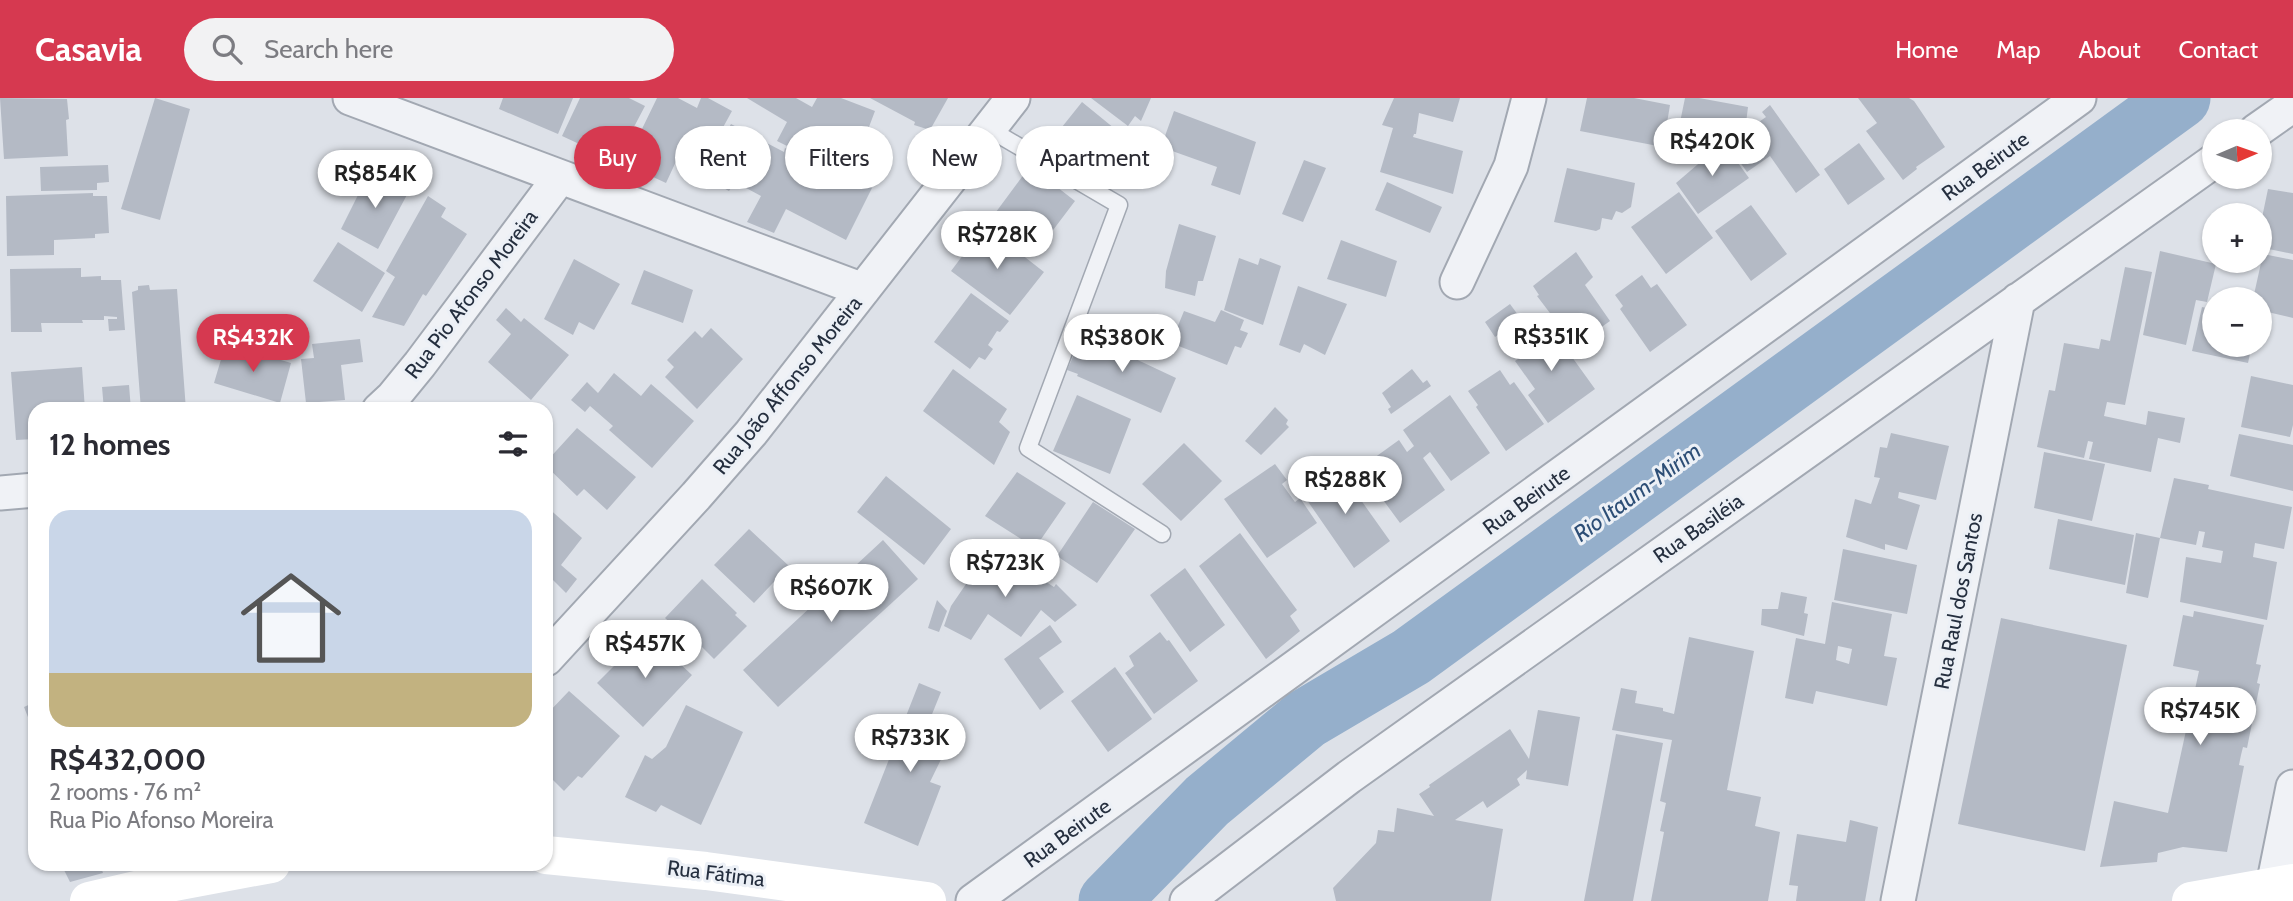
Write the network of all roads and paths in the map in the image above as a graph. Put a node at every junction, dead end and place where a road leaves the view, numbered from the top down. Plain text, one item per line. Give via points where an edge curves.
1 (350, 98) edge
2 (1013, 98) edge
3 (1529, 98) edge
4 (2079, 98) edge
5 (2293, 105) edge
6 (2272, 120) edge
7 (991, 126) edge
8 (1002, 136) edge
9 (2202, 170) edge
10 (560, 177) junction
11 (942, 189) edge
12 (1457, 282) dead end
13 (863, 290) junction
14 (2018, 300) junction
15 (388, 402) edge
16 (28, 491) edge
17 (0, 493) edge
18 (1162, 534) dead end
19 (553, 651) edge
20 (2293, 787) edge
21 (553, 856) edge
22 (233, 871) edge
23 (2279, 889) edge
24 (89, 901) edge
25 (927, 901) edge
26 (973, 901) edge
27 (1187, 901) edge
28 (1898, 901) edge
29 (2191, 901) edge

1 - 10 street
2 - 7 street, Rua João Affonso Moreira
3 - 12 street via 1511,166
4 - 26 street, Rua Beirute
5 - 6 street
8 - 18 lane via 1119,205 1028,448
9 - 14 street, Rua Basiléia
10 - 13 street
10 - 15 street, Rua Pio Afonso Moreira
11 - 13 street, Rua João Affonso Moreira
13 - 19 street, Rua João Affonso Moreira via 751,433
14 - 27 street, Rua Basiléia via 1349,777
14 - 28 street, Rua Raul dos Santos
16 - 17 street
20 - 23 street
21 - 25 main road, Rua Fátima
22 - 24 main road
23 - 29 main road

